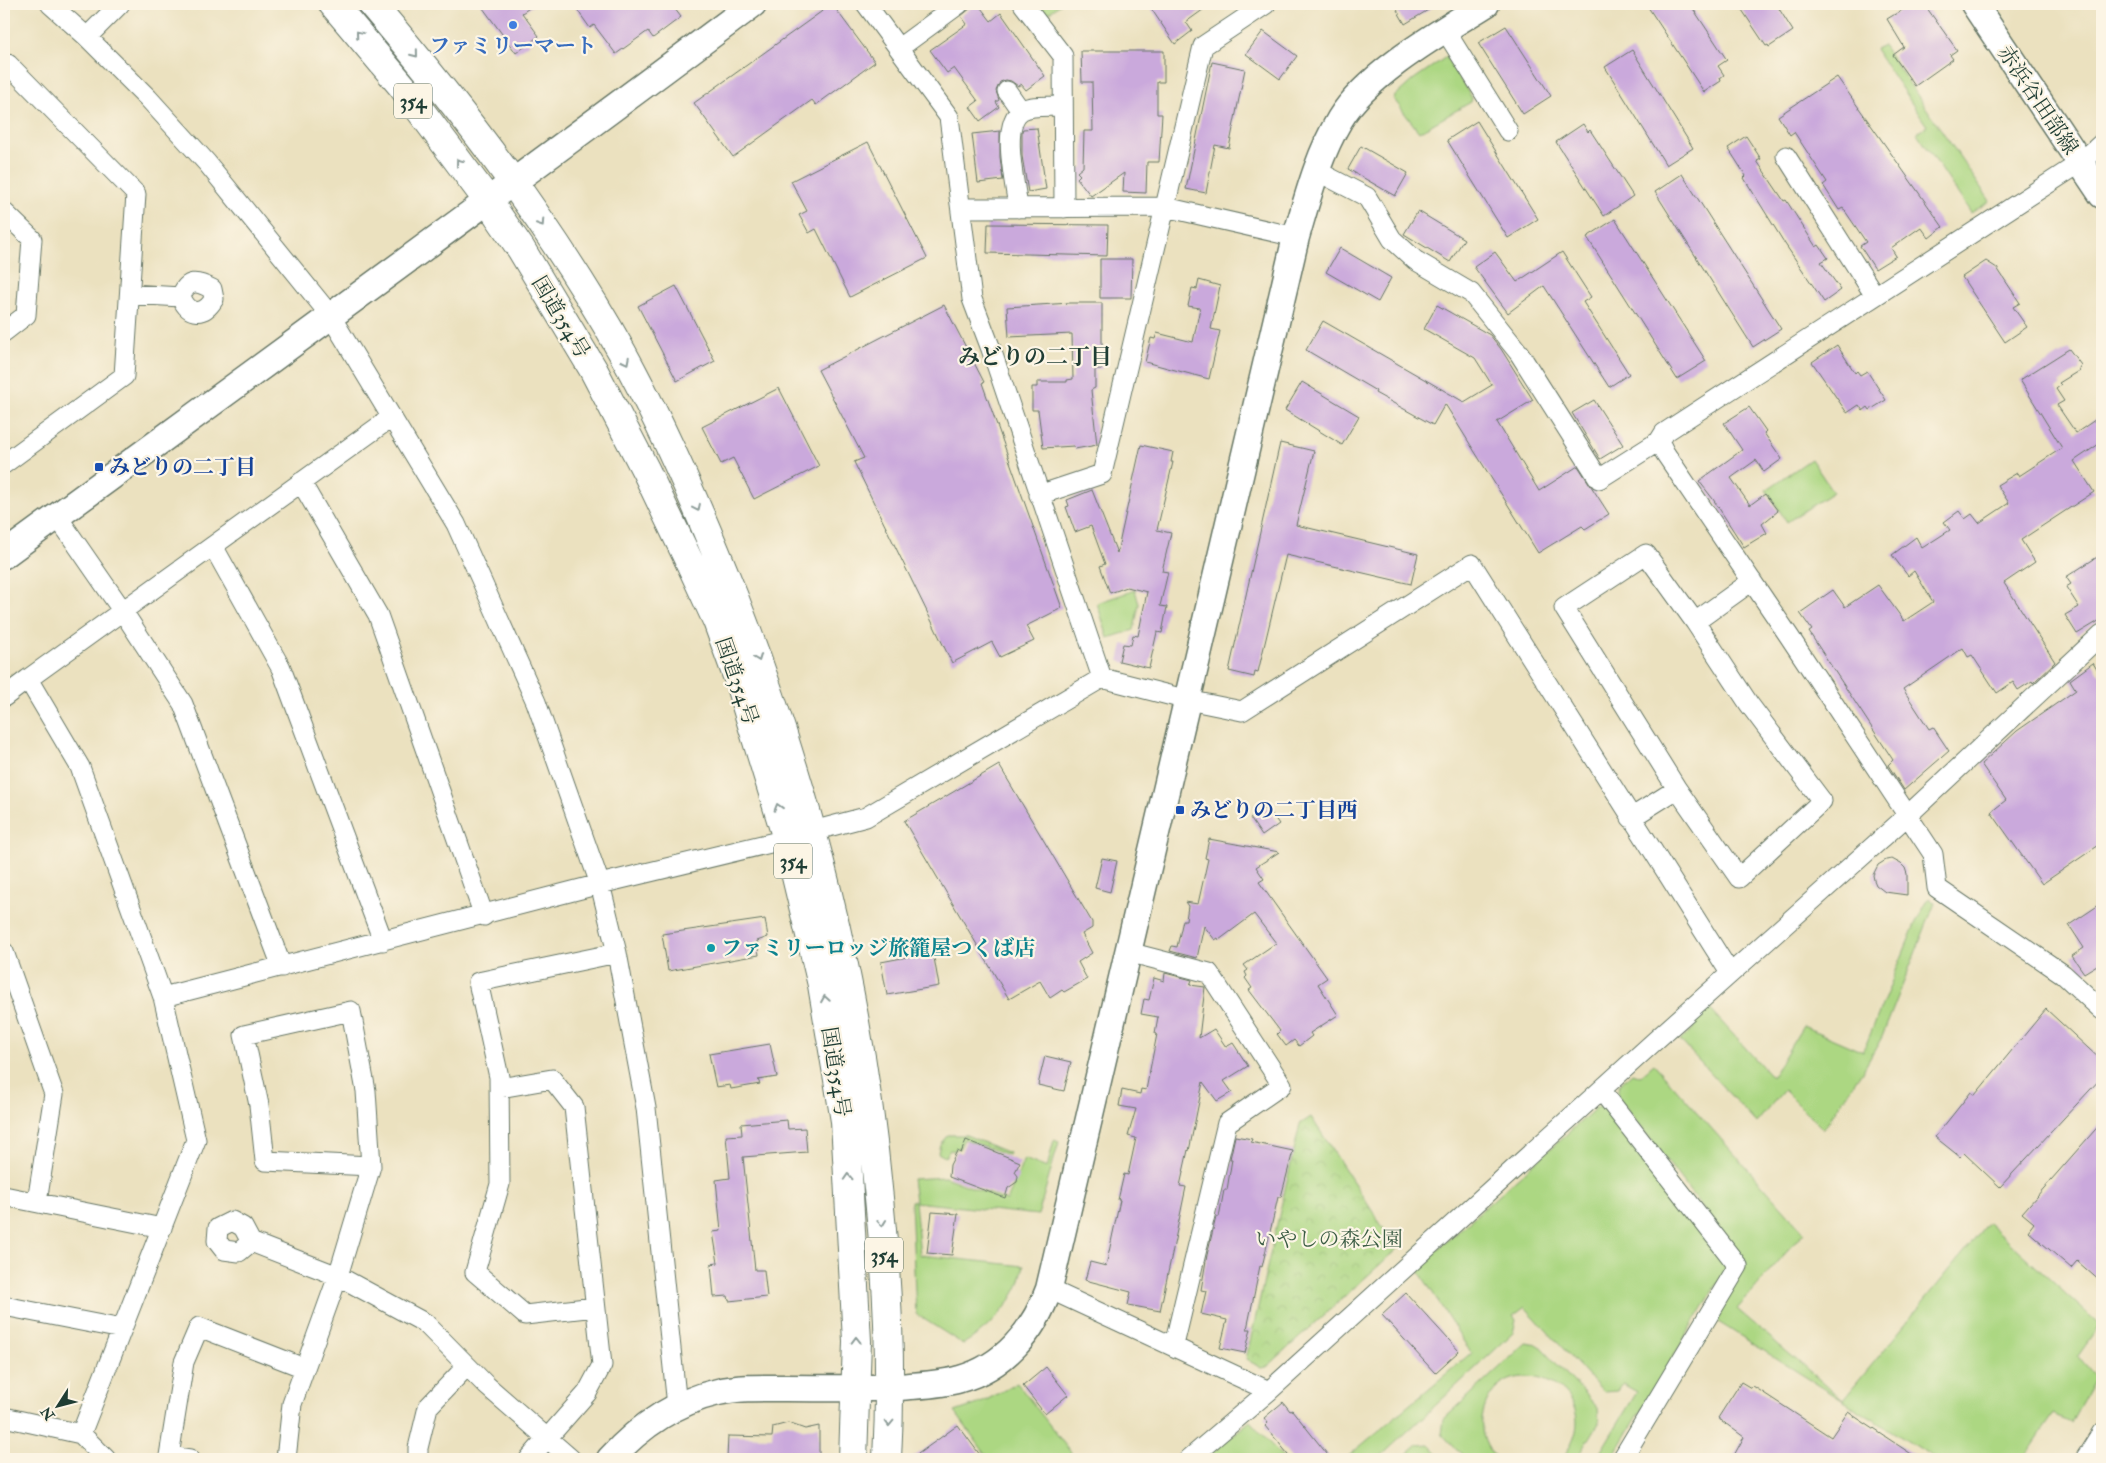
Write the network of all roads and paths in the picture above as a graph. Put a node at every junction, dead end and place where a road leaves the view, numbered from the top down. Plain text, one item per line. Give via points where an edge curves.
1 (50, 4) edge
2 (120, 4) edge
3 (333, 4) edge
4 (372, 4) edge
5 (753, 4) edge
6 (866, 4) edge
7 (959, 4) edge
8 (1024, 4) edge
9 (1974, 4) edge
10 (1482, 5) edge
11 (1254, 7) edge
12 (1444, 30) junction
13 (87, 37) junction
14 (899, 48) junction
15 (4, 68) edge
16 (1006, 91) dead end
17 (1063, 106) junction
18 (1021, 111) junction
19 (1508, 130) dead end
20 (2102, 143) edge
21 (1786, 156) dead end
22 (2080, 163) junction
23 (1315, 170) junction
24 (513, 183) junction
25 (2102, 196) edge
26 (488, 202) junction
27 (1165, 207) junction
28 (961, 208) junction
29 (1018, 208) junction
30 (1064, 208) junction
31 (4, 212) edge
32 (1296, 237) junction
33 (130, 294) junction
34 (1875, 296) junction
35 (181, 297) dead end
36 (330, 315) junction
37 (4, 332) edge
38 (392, 417) junction
39 (1660, 441) junction
40 (4, 464) edge
41 (301, 482) junction
42 (1039, 495) junction
43 (57, 516) junction
44 (212, 546) junction
45 (4, 554) edge
46 (1752, 581) junction
47 (122, 610) junction
48 (1695, 622) junction
49 (2102, 634) edge
50 (1102, 678) junction
51 (28, 679) junction
52 (4, 697) edge
53 (1188, 700) junction
54 (1677, 789) junction
55 (1906, 816) junction
56 (1631, 818) junction
57 (813, 831) junction
58 (787, 839) junction
59 (600, 884) junction
60 (484, 916) junction
61 (383, 941) junction
62 (4, 952) edge
63 (1128, 952) junction
64 (617, 953) junction
65 (282, 967) junction
66 (1730, 973) junction
67 (163, 997) junction
68 (2102, 1010) edge
69 (500, 1088) junction
70 (1601, 1090) junction
71 (372, 1166) junction
72 (4, 1196) edge
73 (37, 1202) junction
74 (162, 1228) junction
75 (251, 1242) dead end
76 (338, 1276) junction
77 (1049, 1289) junction
78 (4, 1306) edge
79 (595, 1307) junction
80 (122, 1329) junction
81 (1174, 1345) junction
82 (467, 1366) junction
83 (304, 1368) junction
84 (889, 1387) junction
85 (856, 1388) junction
86 (1269, 1392) junction
87 (677, 1406) junction
88 (4, 1417) edge
89 (81, 1434) junction
90 (547, 1438) junction
91 (106, 1459) edge
92 (190, 1459) edge
93 (286, 1459) edge
94 (418, 1459) edge
95 (529, 1459) edge
96 (571, 1459) edge
97 (610, 1459) edge
98 (854, 1459) edge
99 (887, 1459) edge
100 (1189, 1459) edge
101 (1622, 1459) edge

1 - 13 street
2 - 13 street
26 -> 3 highway, 国道354号 / 354 via 402,86
4 -> 24 highway, 国道354号 / 354 via 414,53
5 - 24 street
6 - 14 street
7 - 14 street
8 - 17 street via 1063,56
9 - 22 street, 赤浜谷田部線
10 - 12 street
11 - 27 street via 1203,46
12 - 19 street
12 - 23 street via 1402,58 1361,94 1341,117
13 - 36 street via 208,163
14 - 28 street via 949,117
15 - 33 street via 8,64 136,194
16 - 18 street
17 - 18 street
17 - 30 street
18 - 29 street via 1013,124 1010,138
20 - 22 street
21 - 34 street
22 - 25 street, 赤浜谷田部線
22 - 34 street
23 - 32 street
23 - 39 street via 1368,197 1392,239 1415,260 1471,293 1519,352 1599,480
24 - 26 street
24 -> 57 highway, 国道354号 / 354 via 622,352 712,540 763,671
26 - 36 street
58 -> 26 highway, 国道354号 / 354 via 737,676 717,621 687,557 593,369
27 - 30 street
27 - 32 street
27 - 42 street via 1102,474
28 - 29 street
28 - 42 street via 972,299
29 - 30 street
31 - 37 street via 32,239 26,315
32 - 53 street
33 - 35 street
33 - 40 street via 124,376
34 - 39 street via 1664,433
36 - 38 street
36 - 43 street
38 - 41 street
38 - 59 street via 456,524 536,702
39 - 46 street via 1665,454
41 - 44 street
41 - 60 street via 378,615
42 - 50 street
43 - 45 street
43 - 47 street
44 - 47 street
44 - 61 street via 281,668
46 - 48 street
46 - 55 street
47 - 51 street
47 - 65 street via 184,704
48 - 54 street via 1646,554 1564,608
48 - 54 street via 1749,704 1822,801 1739,878
49 - 55 street
50 - 53 street
50 - 57 street via 866,817
51 - 52 street
51 - 67 street via 80,767
53 - 56 street via 1242,711 1472,564
53 - 63 street
54 - 56 street
55 - 66 street
55 - 68 street via 1933,854 1937,888 2063,974
56 - 66 street
57 -> 84 highway, 国道354号 / 354 via 847,974 872,1122 889,1314
58 - 59 street
85 -> 58 highway, 国道354号 / 354 via 845,1121 822,985
59 - 60 street
59 - 64 street
60 - 61 street
61 - 65 street
62 - 73 street via 54,1094
63 - 77 street
63 - 81 street via 1209,973 1282,1085 1227,1123
64 - 69 street via 478,982
64 - 87 street via 646,1108
65 - 67 street
66 - 70 street
67 - 74 street via 196,1140
69 - 79 street via 552,1079 574,1107
69 - 79 street via 500,1184 475,1272 525,1315
70 - 86 street
70 - 101 street via 1738,1266
71 - 71 street via 366,1091 351,1011 244,1035 259,1105 265,1161
71 - 76 street
72 - 73 street
73 - 74 street
74 - 80 street
75 - 76 street
76 - 82 street via 425,1323
76 - 83 street
77 - 81 street
77 - 84 street via 1043,1306 1024,1337 992,1365 958,1380
78 - 80 street
79 - 90 street via 602,1365 587,1393
80 - 89 street
81 - 86 street
82 - 90 street
82 - 94 street via 428,1407
83 - 92 street via 199,1327 184,1362 168,1456
83 - 93 street via 292,1404
84 - 85 street
84 -> 99 highway, 国道354号 / 354
85 - 87 street via 748,1388 719,1392
85 - 98 highway, 国道354号 / 354
86 - 100 street
87 - 97 street via 637,1432
88 - 89 street
89 - 91 street
90 - 95 street
90 - 96 street

